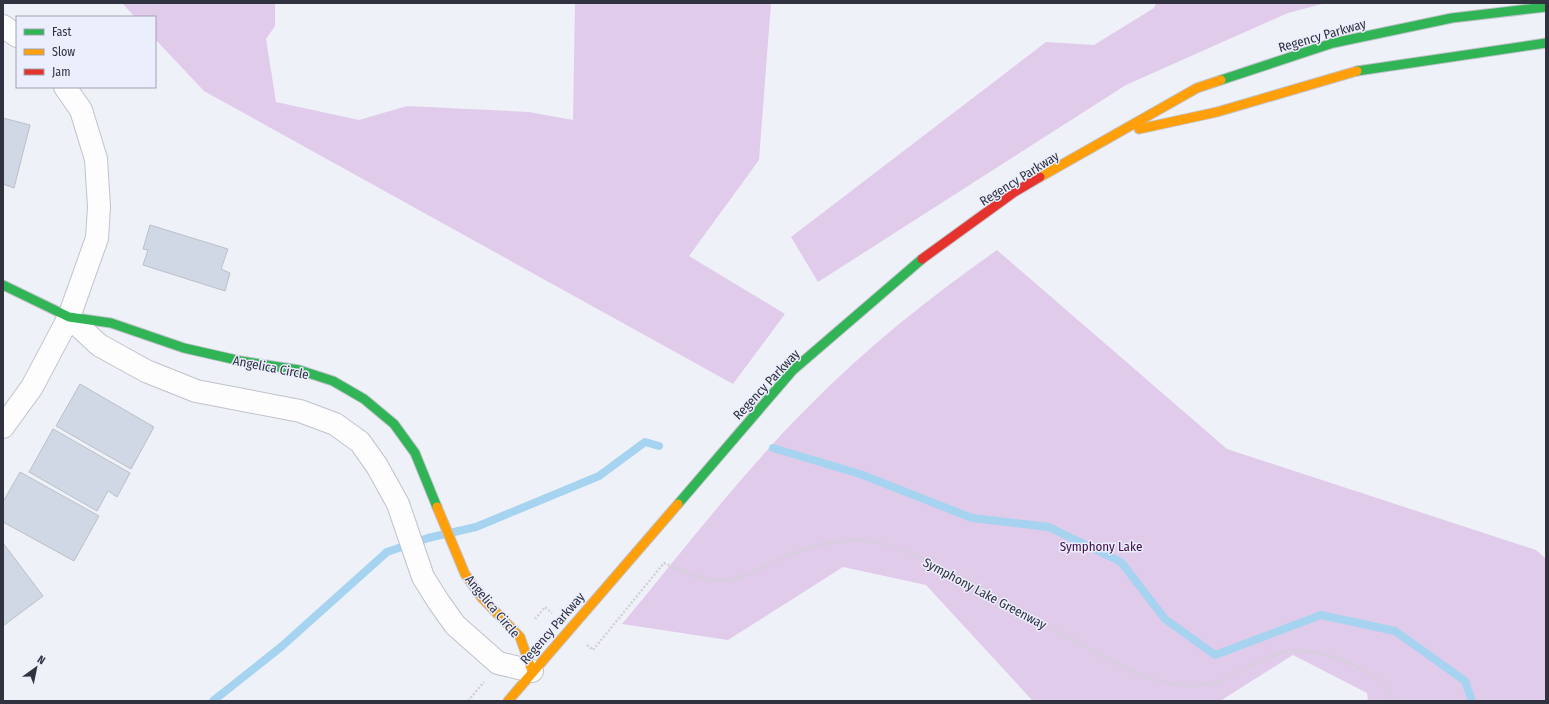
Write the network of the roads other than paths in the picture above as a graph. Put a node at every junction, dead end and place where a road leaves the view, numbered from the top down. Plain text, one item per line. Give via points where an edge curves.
1 (1546, 7) edge
2 (3, 26) edge
3 (16, 35) edge
4 (1546, 42) edge
5 (66, 88) edge
6 (1118, 133) junction
7 (3, 285) edge
8 (69, 317) junction
9 (3, 427) edge
10 (532, 671) junction
11 (508, 701) edge

1 - 6 street, Regency Parkway via 1452,18 1333,43 1197,88
2 - 3 street
4 - 6 street, Regency Parkway via 1352,72 1217,112
5 - 8 street via 81,110 96,159 99,206 97,238
6 - 10 street, Regency Parkway via 1013,193 913,266 793,370
7 - 8 street, Angelica Circle
8 - 9 street via 32,387
8 - 10 street, Angelica Circle via 99,345 146,371 196,391 300,411 335,424 360,442 398,504 423,577 455,625 498,664
8 - 10 street, Angelica Circle via 111,323 184,348 241,361 299,370 349,389 381,411 415,453 465,574 482,598 520,637
10 - 11 street, Regency Parkway

